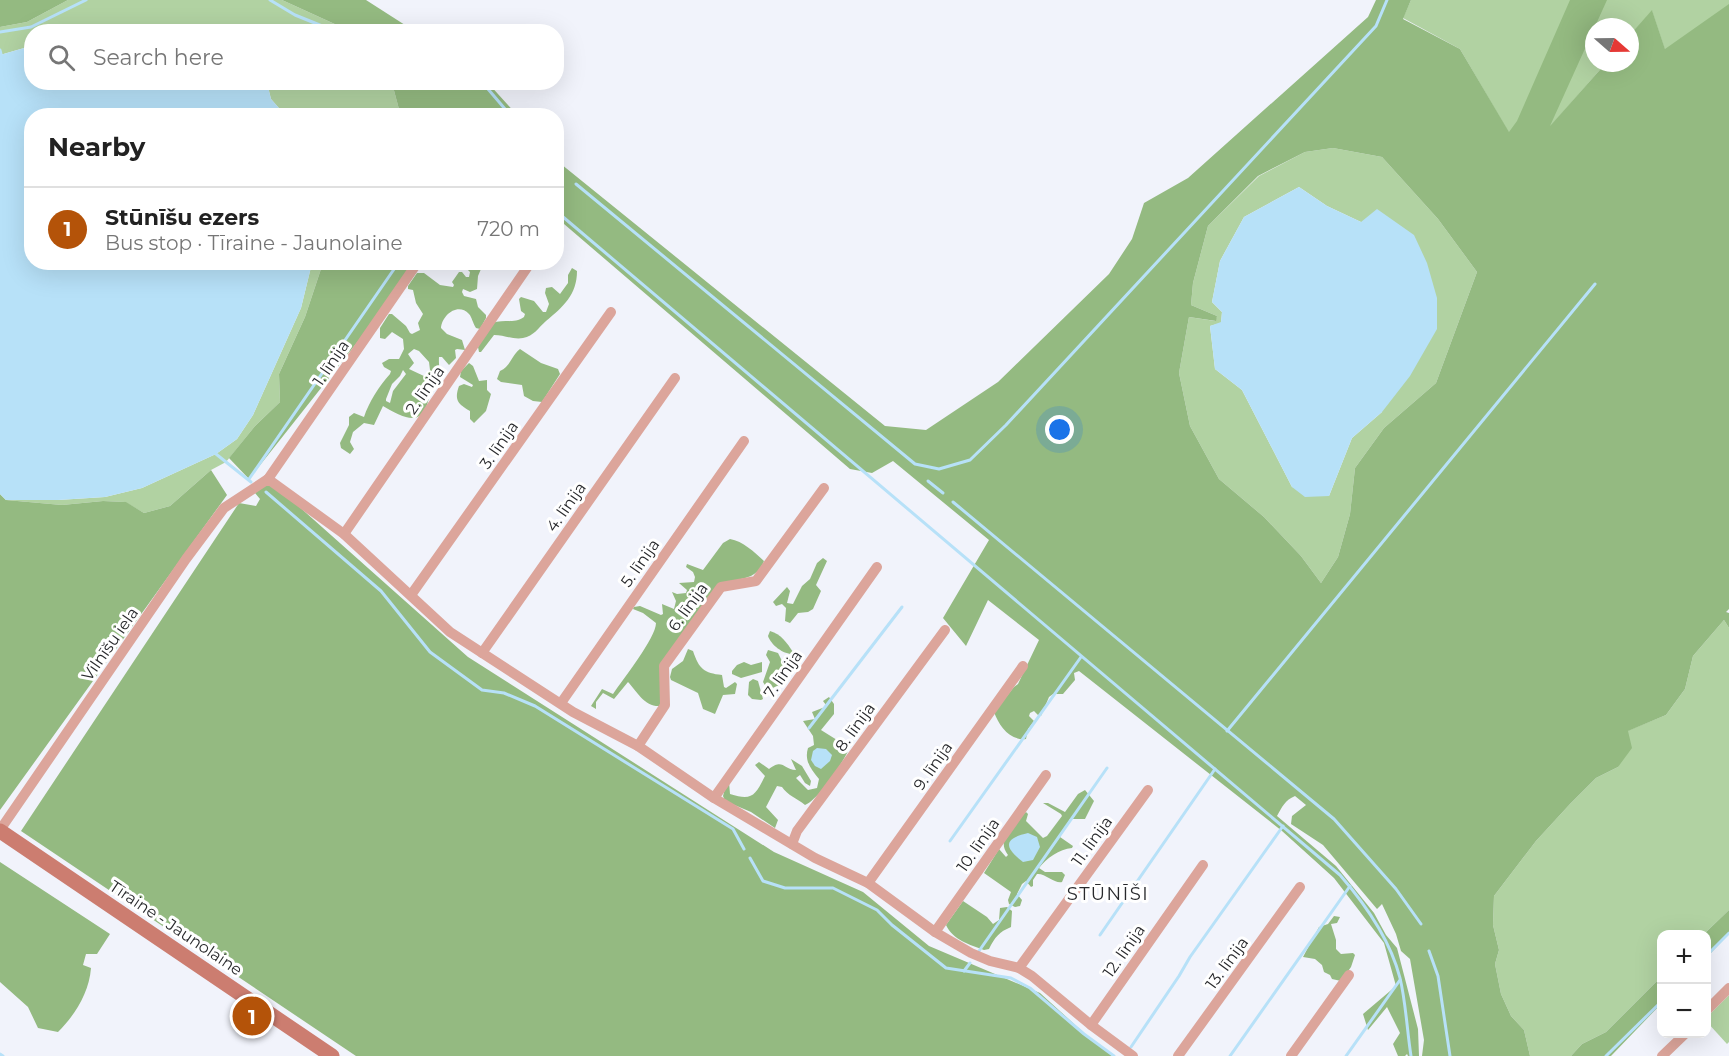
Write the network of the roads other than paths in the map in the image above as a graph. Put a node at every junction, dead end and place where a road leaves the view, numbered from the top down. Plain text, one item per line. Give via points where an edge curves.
1 (412, 270) edge
2 (526, 270) edge
3 (611, 312) dead end
4 (675, 378) dead end
5 (744, 441) dead end
6 (268, 479) junction
7 (824, 488) dead end
8 (344, 534) junction
9 (877, 567) dead end
10 (411, 595) junction
11 (945, 630) dead end
12 (482, 652) junction
13 (1023, 666) dead end
14 (561, 703) junction
15 (638, 746) junction
16 (1046, 775) dead end
17 (1148, 790) dead end
18 (714, 798) junction
19 (0, 830) edge
20 (792, 844) junction
21 (1203, 866) dead end
22 (868, 883) junction
23 (1299, 886) dead end
24 (935, 932) junction
25 (1019, 968) junction
26 (1349, 975) dead end
27 (1729, 988) edge
28 (1711, 1007) edge
29 (1091, 1025) junction
30 (1680, 1038) edge
31 (332, 1056) edge
32 (1134, 1056) edge
33 (1178, 1056) edge
34 (1291, 1056) edge
35 (1662, 1056) edge

1 - 6 street, 1. līnija
2 - 8 street, 2. līnija
3 - 10 street, 3. līnija
4 - 12 street, 4. līnija
5 - 14 street, 5. līnija
6 - 8 street
6 - 19 street, Vilnīšu iela via 224,508
7 - 15 street, 6. līnija via 756,581 720,587 664,666 665,705
8 - 10 street
9 - 18 street, 7. līnija
10 - 12 street via 450,632
11 - 20 street, 8. līnija via 796,831
12 - 14 street
13 - 22 street, 9. līnija
14 - 15 street
15 - 18 street
16 - 24 street, 10. līnija
17 - 25 street, 11. līnija
18 - 20 street
19 - 31 main road, Tīraine - Jaunolaine
20 - 22 street
21 - 29 street, 12. līnija
22 - 24 street
23 - 33 street, 13. līnija
24 - 25 street via 990,961
25 - 29 street
26 - 34 street
27 - 28 street
29 - 32 street
30 - 35 street

